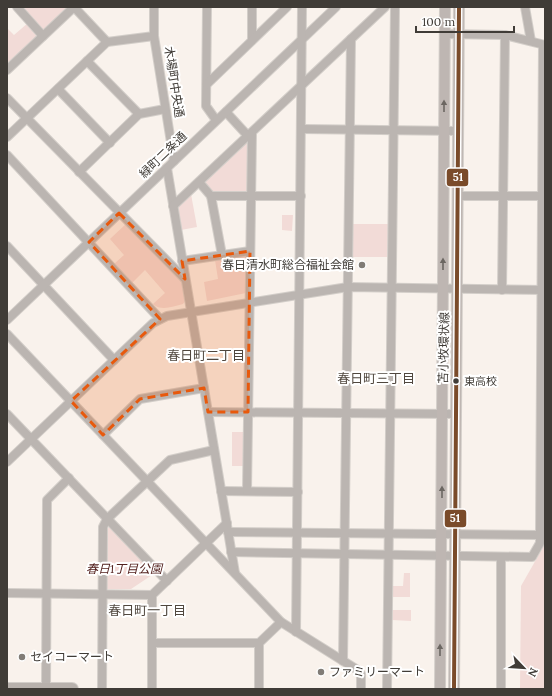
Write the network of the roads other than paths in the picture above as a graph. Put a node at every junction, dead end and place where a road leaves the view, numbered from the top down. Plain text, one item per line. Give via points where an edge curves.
1 (17, 7) edge
2 (154, 7) edge
3 (207, 7) edge
4 (252, 7) edge
5 (287, 7) edge
6 (302, 7) edge
7 (336, 7) edge
8 (385, 7) edge
9 (395, 7) edge
10 (445, 7) edge
11 (459, 7) edge
12 (525, 7) edge
13 (445, 34) junction
14 (459, 34) junction
15 (505, 35) junction
16 (44, 36) junction
17 (154, 36) junction
18 (302, 39) junction
19 (351, 39) junction
20 (252, 40) junction
21 (531, 41) junction
22 (108, 42) junction
23 (544, 45) edge
24 (87, 61) junction
25 (7, 70) edge
26 (207, 84) junction
27 (302, 86) junction
28 (58, 89) junction
29 (7, 98) edge
30 (165, 109) junction
31 (226, 112) junction
32 (139, 114) junction
33 (27, 118) junction
34 (216, 120) junction
35 (302, 129) junction
36 (350, 130) junction
37 (394, 130) junction
38 (444, 131) junction
39 (458, 131) junction
40 (250, 135) junction
41 (7, 137) edge
42 (110, 143) junction
43 (7, 155) edge
44 (174, 161) junction
45 (167, 168) junction
46 (79, 172) junction
47 (199, 182) junction
48 (251, 195) junction
49 (211, 196) junction
50 (301, 196) junction
51 (458, 196) junction
52 (503, 196) junction
53 (542, 196) junction
54 (173, 206) junction
55 (119, 213) junction
56 (89, 242) junction
57 (7, 246) edge
58 (250, 251) junction
59 (222, 255) junction
60 (182, 262) junction
61 (185, 279) junction
62 (44, 285) junction
63 (348, 287) junction
64 (392, 287) junction
65 (443, 287) junction
66 (457, 290) junction
67 (502, 290) junction
68 (543, 290) edge
69 (300, 294) junction
70 (250, 303) junction
71 (191, 312) junction
72 (160, 319) junction
73 (7, 320) edge
74 (7, 334) edge
75 (114, 360) junction
76 (204, 388) junction
77 (71, 401) junction
78 (208, 412) junction
79 (248, 412) junction
80 (299, 413) junction
81 (346, 413) junction
82 (390, 413) junction
83 (7, 414) edge
84 (442, 414) junction
85 (456, 414) junction
86 (103, 435) junction
87 (31, 439) junction
88 (214, 450) junction
89 (7, 462) edge
90 (69, 478) junction
91 (147, 481) junction
92 (221, 491) junction
93 (247, 491) junction
94 (298, 492) junction
95 (107, 519) junction
96 (226, 523) junction
97 (228, 532) junction
98 (297, 533) junction
99 (345, 533) junction
100 (389, 534) junction
101 (441, 534) junction
102 (455, 534) junction
103 (540, 535) junction
104 (206, 543) junction
105 (231, 552) junction
106 (297, 554) junction
107 (345, 555) junction
108 (389, 555) junction
109 (441, 556) junction
110 (455, 557) junction
111 (501, 558) junction
112 (235, 573) junction
113 (167, 581) junction
114 (7, 593) edge
115 (46, 594) junction
116 (102, 594) junction
117 (152, 595) junction
118 (281, 622) junction
119 (296, 632) junction
120 (152, 643) junction
121 (259, 643) junction
122 (343, 661) junction
123 (7, 689) edge
124 (46, 689) edge
125 (72, 689) edge
126 (102, 689) edge
127 (152, 689) edge
128 (259, 689) edge
129 (361, 689) edge
130 (387, 689) edge
131 (440, 689) edge
132 (454, 689) edge
133 (501, 689) edge

1 - 16 street
2 - 17 street, 木場町中央通
3 - 26 street
4 - 20 street
5 - 20 street
6 - 18 street
7 - 18 street, 緑町二条通
8 - 19 street
9 - 37 street
10 - 13 main road, 苫小牧環状線
11 - 14 main road, 苫小牧環状線
12 - 21 street
13 - 14 street
38 -> 13 main road, 苫小牧環状線
14 - 15 street
14 - 39 main road, 苫小牧環状線
15 - 21 street
15 - 52 street
16 - 22 street via 74,7
16 - 25 street
17 - 22 street
17 - 30 street, 木場町中央通
18 - 27 street
18 - 31 street, 緑町二条通
19 - 27 street
19 - 36 street
20 - 26 street
21 - 23 street
22 - 24 street
23 - 53 street
24 - 28 street
24 - 32 street
26 - 34 street via 206,106
27 - 35 street
27 - 40 street
28 - 33 street
28 - 42 street
29 - 33 street
30 - 32 street
30 - 44 street, 木場町中央通
31 - 34 street, 緑町二条通
31 - 40 street
32 - 42 street
33 - 41 street
33 - 46 street
34 - 44 street, 緑町二条通
35 - 36 street
35 - 50 street
36 - 37 street
36 - 63 street
37 - 38 street
37 - 64 street
38 - 39 street
65 -> 38 main road, 苫小牧環状線
39 - 51 main road, 苫小牧環状線
40 - 47 street
40 - 48 street
42 - 46 street
43 - 56 street
44 - 45 street, 緑町二条通
45 - 54 street
45 - 55 street, 緑町二条通
46 - 55 street
47 - 49 street
47 - 54 street
48 - 49 street
48 - 50 street
48 - 58 street
49 - 59 street
50 - 69 street
51 - 52 street
51 - 66 main road, 苫小牧環状線
52 - 53 street
52 - 67 street
53 - 68 street
54 - 60 street
55 - 56 street, 緑町二条通
55 - 61 street
56 - 62 street, 緑町二条通
56 - 72 street
57 - 62 street
58 - 59 street
58 - 70 street
59 - 60 street
60 - 61 street
61 - 71 street
62 - 73 street, 緑町二条通
62 - 75 street
63 - 64 street
63 - 69 street
63 - 81 street
64 - 65 street
64 - 82 street
65 - 66 street
65 - 84 main road, 苫小牧環状線
66 - 67 street
66 - 85 main road, 苫小牧環状線
67 - 68 street
68 - 103 street
69 - 70 street
69 - 80 street
70 - 71 street
70 - 79 street
71 - 72 street
71 - 76 street
72 - 75 street
74 - 77 street
75 - 77 street
76 - 78 street
76 - 86 street via 140,399
77 - 86 street
77 - 87 street
78 - 79 street
78 - 88 street
79 - 80 street
79 - 93 street
80 - 81 street
80 - 94 street
81 - 82 street
81 - 99 street
82 - 84 street
82 - 100 street
83 - 87 street
84 - 85 street
101 -> 84 main road, 苫小牧環状線
85 - 102 main road, 苫小牧環状線
86 - 91 street
87 - 89 street
87 - 90 street
88 - 91 street via 174,458
88 - 92 street
90 - 95 street
90 - 115 street via 46,500
91 - 95 street
91 - 104 street
92 - 93 street
92 - 96 street
93 - 94 street
94 - 98 street
95 - 113 street
95 - 116 street via 103,527
96 - 97 street
96 - 104 street
97 - 98 street
97 - 105 street
98 - 99 street
98 - 106 street
99 - 100 street
99 - 107 street
100 - 101 street
100 - 108 street
101 - 102 street
101 - 109 main road, 苫小牧環状線
102 - 103 street
102 - 110 main road, 苫小牧環状線
103 - 111 street via 540,543 532,557
104 - 112 street
104 - 113 street
105 - 106 street
105 - 112 street
106 - 107 street
106 - 119 street
107 - 108 street
107 - 122 street
108 - 109 street
108 - 130 street
109 - 110 street
131 -> 109 main road, 苫小牧環状線
110 - 111 street
110 - 132 main road, 苫小牧環状線
111 - 133 street
112 - 118 street
113 - 117 street
114 - 115 street
115 - 116 street
115 - 124 street
116 - 117 street
116 - 126 street
117 - 120 street
118 - 119 street
118 - 121 street
119 - 122 street
120 - 121 street
120 - 127 street
121 - 128 street
122 - 129 street via 361,674
123 - 124 highway
124 - 125 highway

